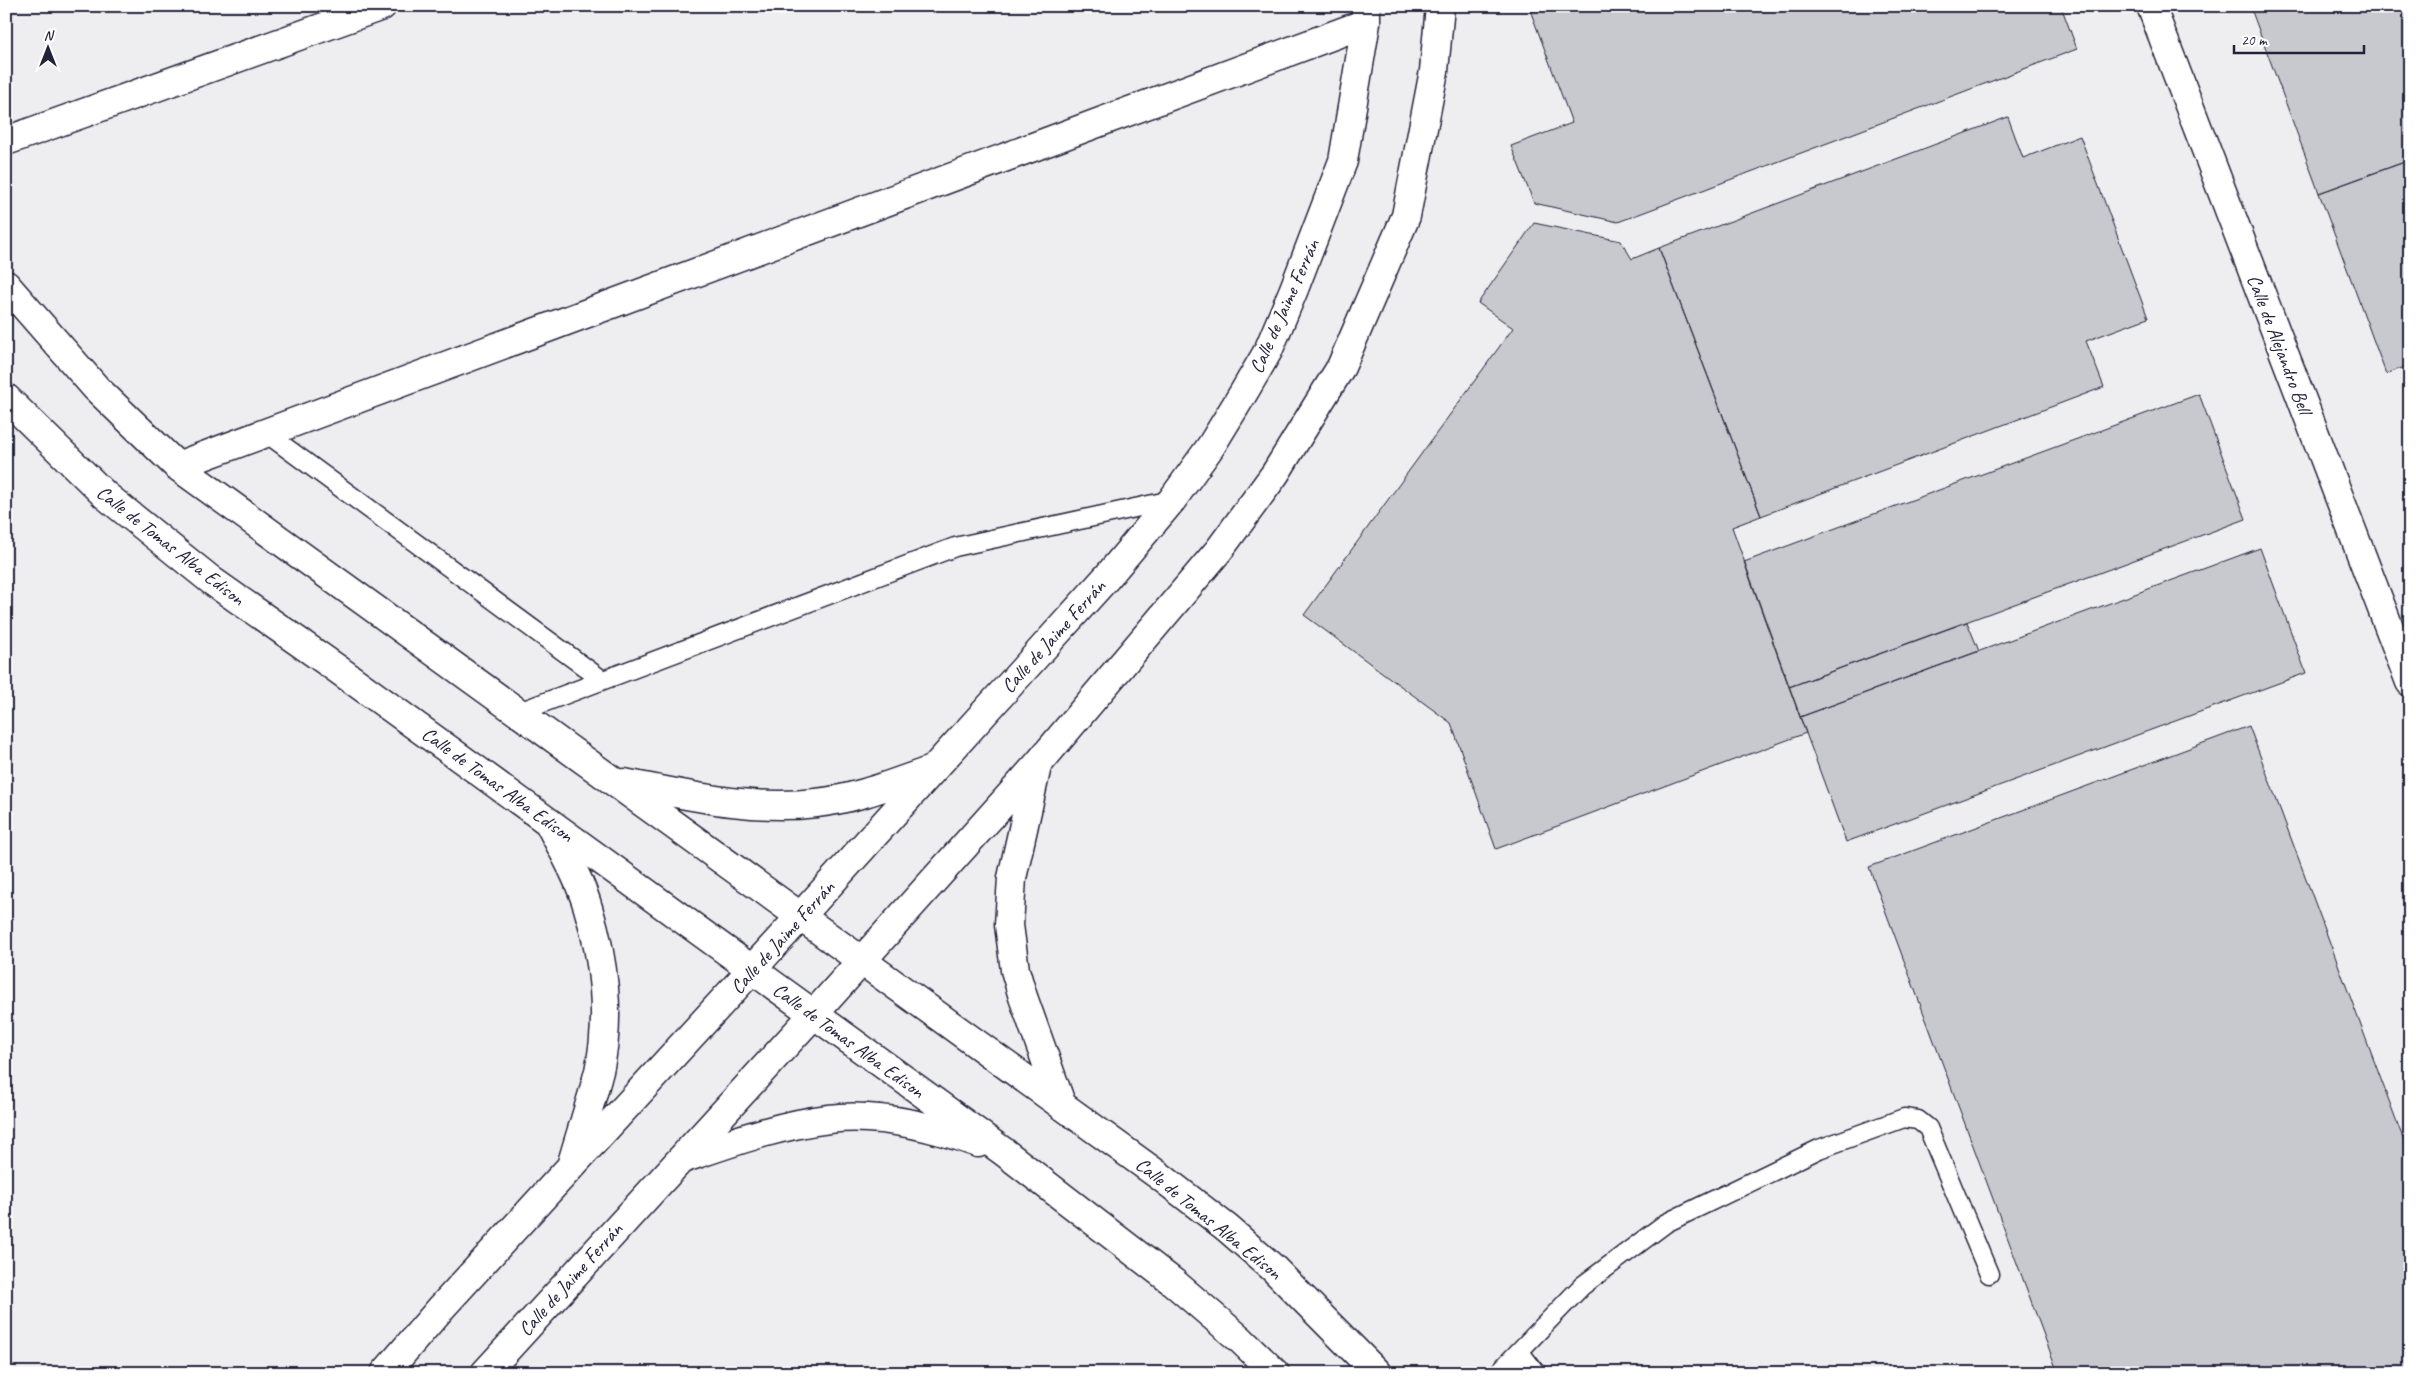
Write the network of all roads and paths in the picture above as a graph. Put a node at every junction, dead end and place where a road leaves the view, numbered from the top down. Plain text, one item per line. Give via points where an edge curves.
1 (382, 6) edge
2 (1440, 6) edge
3 (2151, 6) edge
4 (1366, 15) edge
5 (6, 141) edge
6 (6, 285) edge
7 (6, 398) edge
8 (266, 433) junction
9 (177, 466) junction
10 (1172, 500) junction
11 (601, 680) junction
12 (2410, 682) edge
13 (518, 712) junction
14 (1038, 764) junction
15 (931, 771) junction
16 (614, 781) junction
17 (549, 821) junction
18 (800, 917) junction
19 (862, 961) junction
20 (752, 969) junction
21 (813, 1015) junction
22 (1062, 1106) junction
23 (1004, 1152) junction
24 (678, 1160) junction
25 (570, 1169) junction
26 (1989, 1274) dead end
27 (1519, 1351) junction
28 (385, 1373) edge
29 (485, 1373) edge
30 (1276, 1373) edge
31 (1377, 1373) edge
32 (1498, 1373) edge
33 (1536, 1373) edge

1 - 5 street
2 - 14 street, Calle de Jaime Ferrán via 1434,71 1406,216 1341,367 1275,474 1219,550
3 - 12 street, Calle de Alejandro Bell
4 - 8 street
4 - 10 street, Calle de Jaime Ferrán via 1343,161 1294,289 1268,352
6 - 9 street, Calle de Tomas Alba Edison via 96,388
7 - 17 street, Calle de Tomas Alba Edison via 105,495 212,581
8 - 9 street
8 - 11 lane
9 - 13 street, Calle de Tomas Alba Edison
10 - 11 lane via 955,547
10 - 15 street, Calle de Jaime Ferrán via 1108,576
11 - 13 lane
13 - 16 street, Calle de Tomas Alba Edison
14 - 19 street, Calle de Jaime Ferrán
14 - 22 street, Calle de Jaime Ferrán via 1012,878 1009,925 1015,970
15 - 16 street, Calle de Tomas Alba Edison via 859,795 784,805 746,804
15 - 18 street, Calle de Jaime Ferrán
16 - 18 street, Calle de Tomas Alba Edison
17 - 20 street, Calle de Tomas Alba Edison
17 - 25 street, Calle de Jaime Ferrán via 588,907 598,944 604,990 599,1070
18 - 19 street, Calle de Tomas Alba Edison
18 - 20 street, Calle de Jaime Ferrán
19 - 21 street, Calle de Jaime Ferrán
19 - 22 street, Calle de Tomas Alba Edison
20 - 21 street, Calle de Tomas Alba Edison
20 - 25 street, Calle de Jaime Ferrán
21 - 23 street, Calle de Tomas Alba Edison
21 - 24 street, Calle de Jaime Ferrán
22 - 31 street, Calle de Tomas Alba Edison via 1161,1176 1227,1228 1273,1268
23 - 24 street, Calle de Tomas Alba Edison via 919,1125 870,1118 829,1119 756,1134
23 - 30 street, Calle de Tomas Alba Edison via 1173,1282
24 - 29 street, Calle de Jaime Ferrán
25 - 28 street, Calle de Jaime Ferrán
26 - 27 lane via 1928,1128 1918,1120 1904,1118 1819,1149 1666,1222 1582,1286
27 - 32 lane
27 - 33 lane

